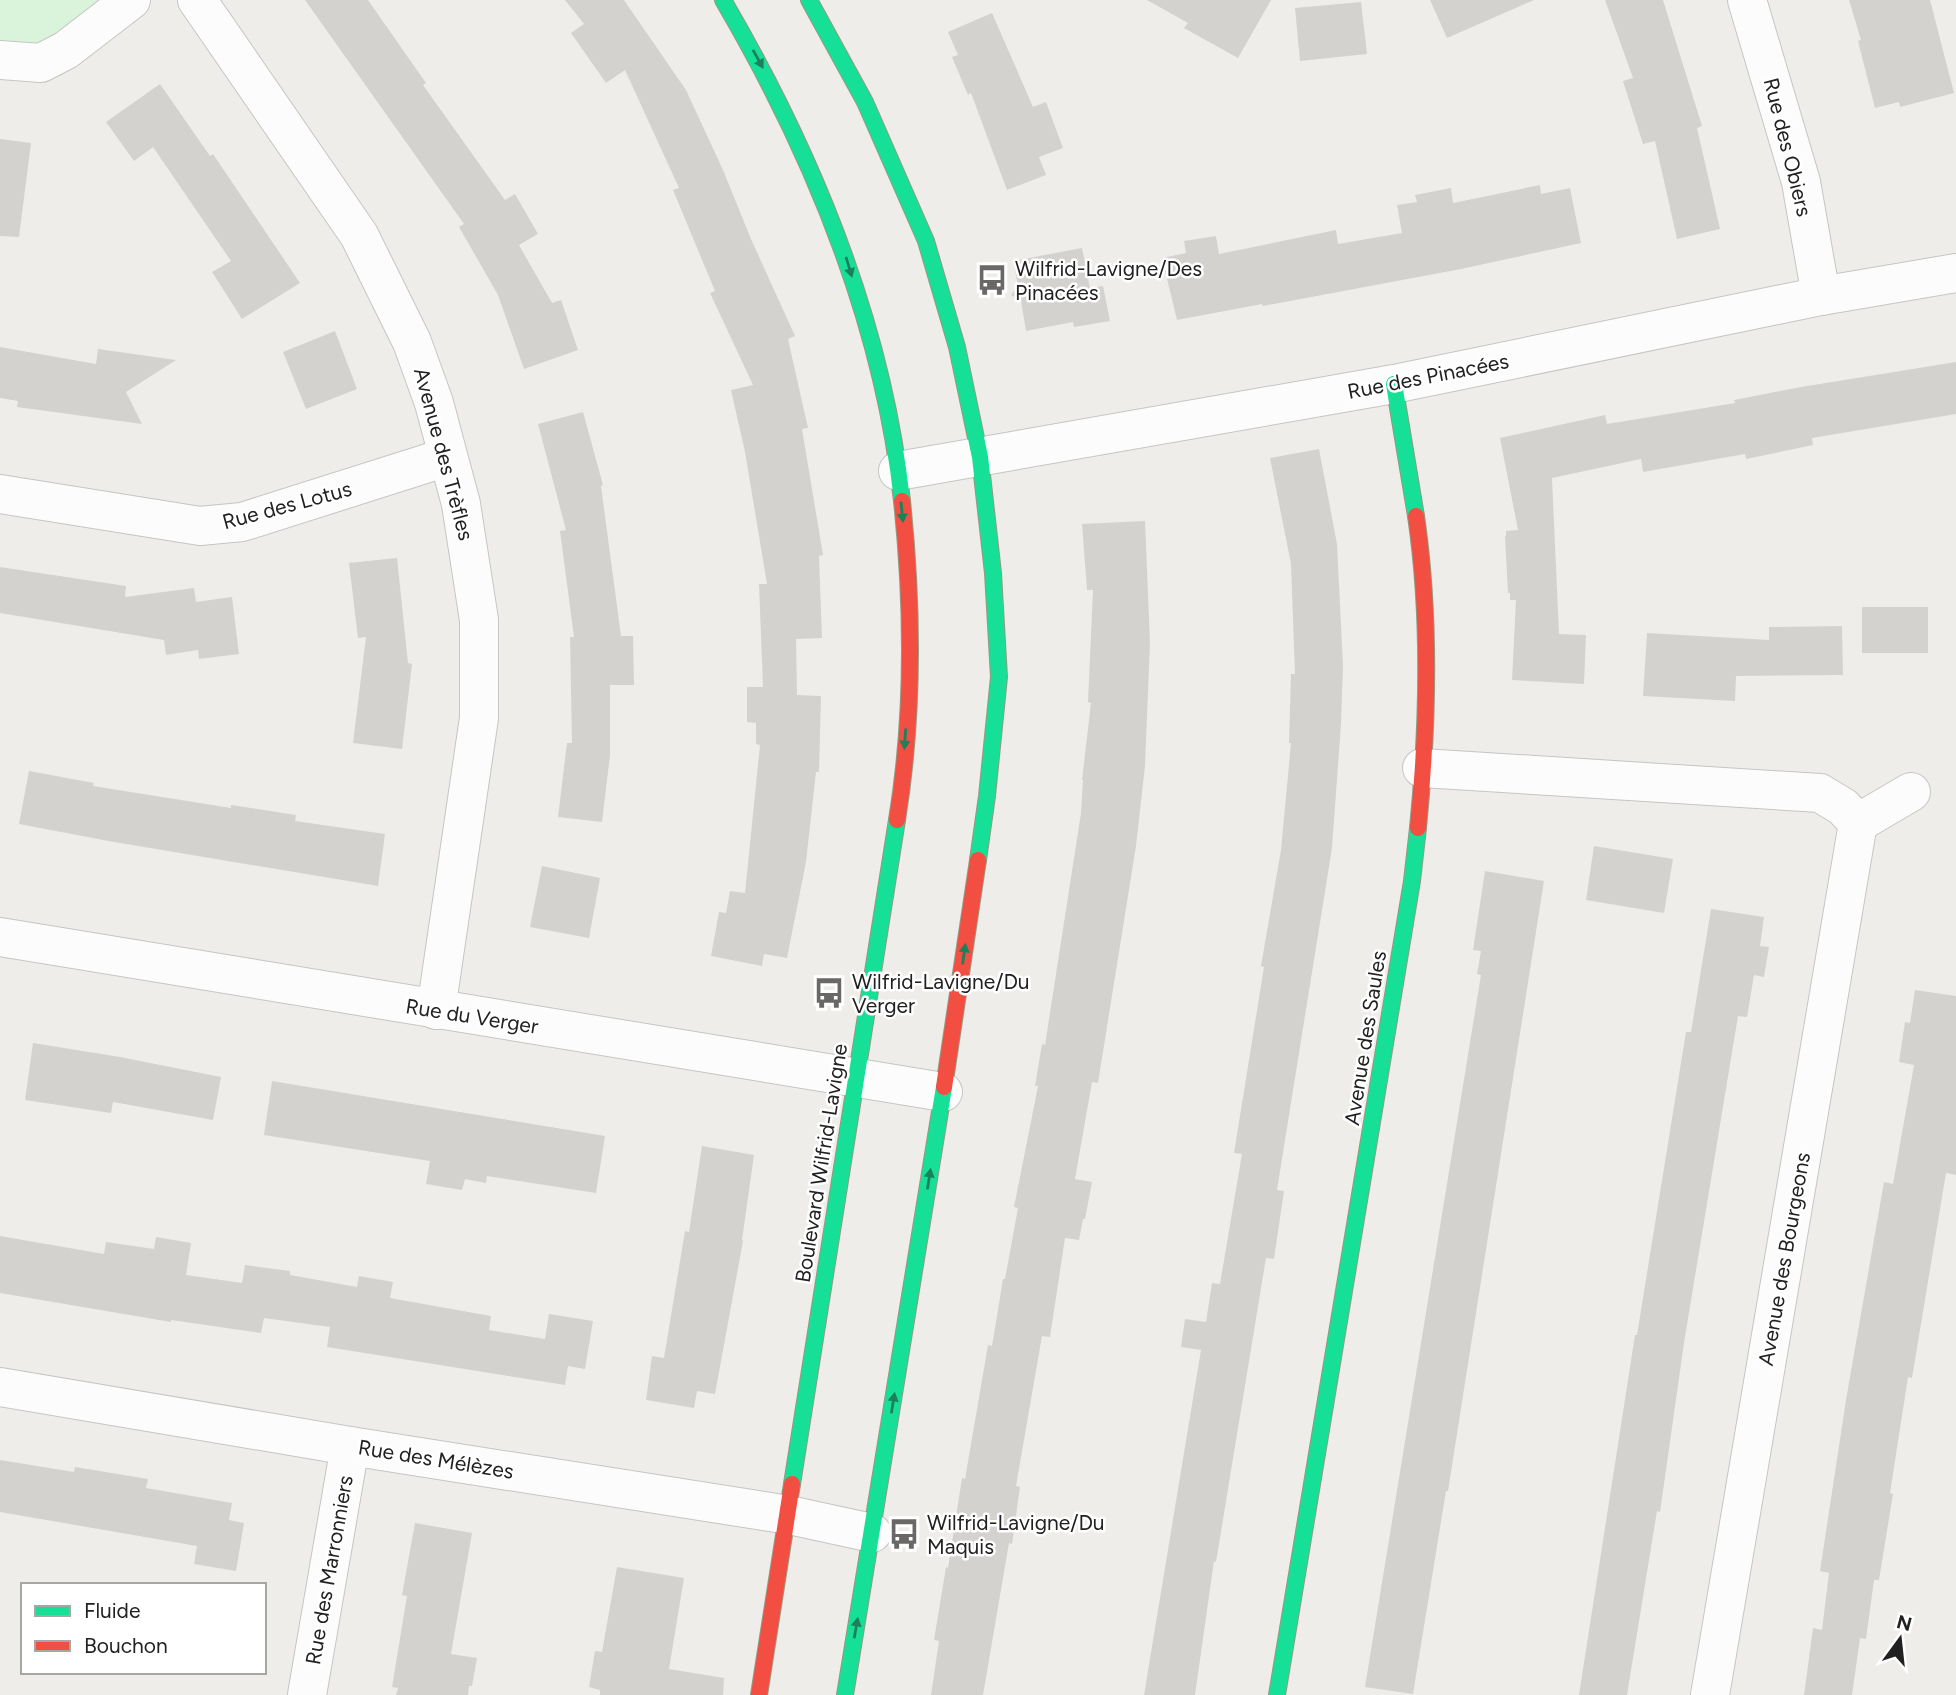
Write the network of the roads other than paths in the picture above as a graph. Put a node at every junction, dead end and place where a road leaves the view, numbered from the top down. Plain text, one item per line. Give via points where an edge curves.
1 (131, 0) edge
2 (197, 0) edge
3 (723, 0) edge
4 (809, 0) edge
5 (1747, 0) edge
6 (0, 60) edge
7 (1956, 273) edge
8 (1821, 296) junction
9 (1394, 384) junction
10 (447, 457) junction
11 (980, 457) junction
12 (898, 471) junction
13 (0, 494) edge
14 (1422, 768) junction
15 (1911, 792) dead end
16 (1857, 823) junction
17 (0, 937) edge
18 (436, 1010) junction
19 (855, 1078) junction
20 (943, 1092) junction
21 (0, 1387) edge
22 (350, 1446) junction
23 (789, 1515) junction
24 (872, 1533) junction
25 (307, 1695) edge
26 (759, 1695) edge
27 (845, 1695) edge
28 (1278, 1695) edge
29 (1710, 1695) edge

1 - 6 street via 41,64
2 - 10 street, Avenue des Trèfles via 359,235 412,342
3 -> 12 street, Boulevard Wilfrid-Lavigne via 800,145 841,243 879,364
4 - 11 street via 865,102 926,241 957,347
5 - 8 street, Rue des Obiers via 1801,182
7 - 8 street, Rue des Pinacées
8 - 9 street, Rue des Pinacées
9 - 11 street, Rue des Pinacées
9 - 14 street, Avenue des Saules via 1414,503 1425,610
10 - 13 street, Rue des Lotus via 242,522 200,526
10 - 18 street, Avenue des Trèfles via 472,563 481,663 479,718
11 - 12 street, Rue des Pinacées
20 -> 11 street via 987,796 999,677
12 -> 19 street, Boulevard Wilfrid-Lavigne via 907,566 910,684 900,803
14 - 16 street via 1820,793 1843,807
14 - 28 street, Avenue des Saules via 1412,881
15 - 16 street
16 - 29 street, Avenue des Bourgeons
17 - 18 street, Rue du Verger
18 - 19 street, Rue du Verger
19 - 20 street, Rue du Verger
19 - 23 street, Boulevard Wilfrid-Lavigne
24 -> 20 street
21 - 22 street, Rue des Mélèzes
22 - 23 street, Rue des Mélèzes
22 - 25 street, Rue des Marronniers
23 - 24 street, Rue des Mélèzes
23 - 26 street, Boulevard Wilfrid-Lavigne
27 -> 24 street

